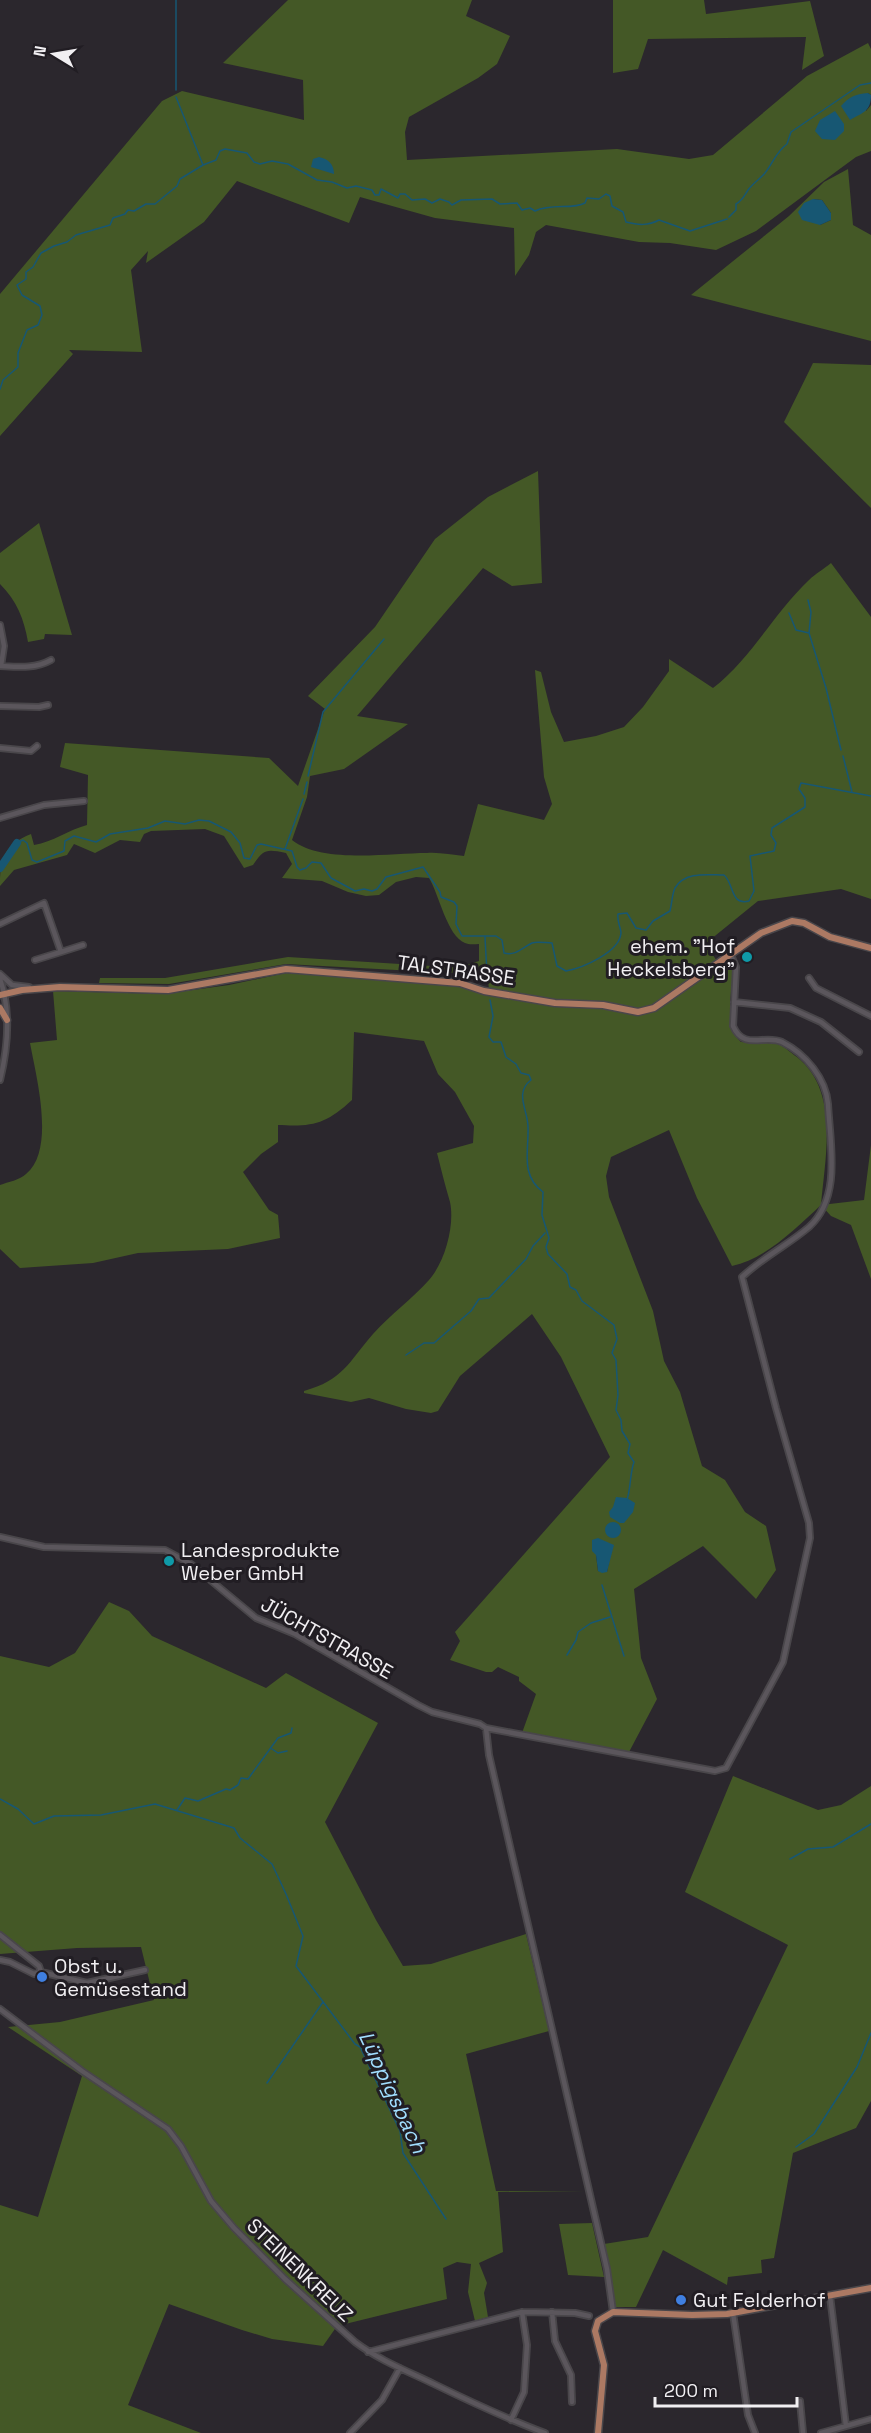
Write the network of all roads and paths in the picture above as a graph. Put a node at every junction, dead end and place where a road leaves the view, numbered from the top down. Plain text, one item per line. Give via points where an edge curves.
1 (0, 625) edge
2 (51, 660) dead end
3 (1, 666) edge
4 (48, 705) dead end
5 (0, 706) edge
6 (37, 746) dead end
7 (0, 748) edge
8 (84, 801) dead end
9 (0, 818) edge
10 (0, 924) edge
11 (83, 945) dead end
12 (871, 948) edge
13 (61, 952) junction
14 (731, 955) junction
15 (35, 960) dead end
16 (0, 974) edge
17 (809, 978) dead end
18 (0, 979) edge
19 (41, 988) junction
20 (2, 994) edge
21 (734, 1002) junction
22 (0, 1008) edge
23 (871, 1016) edge
24 (7, 1020) junction
25 (859, 1052) dead end
26 (3, 1056) edge
27 (0, 1080) edge
28 (0, 1537) edge
29 (486, 1728) junction
30 (0, 1935) edge
31 (0, 1960) edge
32 (144, 1970) dead end
33 (40, 1972) junction
34 (0, 2009) edge
35 (871, 2288) edge
36 (830, 2296) junction
37 (522, 2312) junction
38 (613, 2312) junction
39 (552, 2313) junction
40 (733, 2313) junction
41 (589, 2316) dead end
42 (368, 2352) junction
43 (400, 2368) junction
44 (800, 2401) dead end
45 (572, 2402) dead end
46 (871, 2419) edge
47 (511, 2420) junction
48 (846, 2426) junction
49 (350, 2433) edge
50 (545, 2433) edge
51 (598, 2433) edge
52 (755, 2433) edge
53 (803, 2433) edge
54 (821, 2433) edge

1 - 3 street via 4,646
2 - 3 street via 27,667
4 - 5 street
6 - 7 street via 31,751
8 - 9 street via 44,805
10 - 13 street via 44,903
11 - 13 street
12 - 14 main road, TALSTRASSE via 792,921 761,933
13 - 15 street
14 - 19 main road, TALSTRASSE via 654,1008 638,1012 603,1005 555,1003 460,983 286,969 168,990
14 - 21 street via 736,968
16 - 19 street via 12,985
17 - 23 street via 816,988
18 - 20 street
19 - 20 main road, TALSTRASSE
20 - 24 street
21 - 25 street via 790,1008 820,1022
21 - 29 street, JÜCHTSTRASSE via 733,1026 740,1037 781,1041 801,1055 822,1079 828,1104 831,1183 820,1215 742,1276 809,1523 810,1538 783,1662 730,1764 722,1771
22 - 24 main road
24 - 26 street
26 - 27 street
28 - 29 street, JÜCHTSTRASSE via 44,1547 165,1550 191,1564 256,1618 295,1634 432,1712
29 - 38 street via 540,1984 607,2269
30 - 33 street via 39,1966
31 - 33 street via 34,1974
32 - 33 street via 87,1983
34 - 42 street, STEINENKREUZ via 168,2129 211,2201 234,2228
35 - 36 main road
36 - 40 main road
36 - 48 street
37 - 39 street
37 - 42 street
37 - 47 street via 527,2345 524,2392
38 - 40 main road
38 - 51 main road via 598,2321 595,2331 604,2365
39 - 41 street
39 - 45 street via 555,2342 571,2375
40 - 52 street via 748,2415
42 - 43 street, STEINENKREUZ
43 - 47 street, STEINENKREUZ
43 - 49 street via 382,2400
44 - 53 street
46 - 48 street
47 - 50 street, STEINENKREUZ
48 - 54 street

